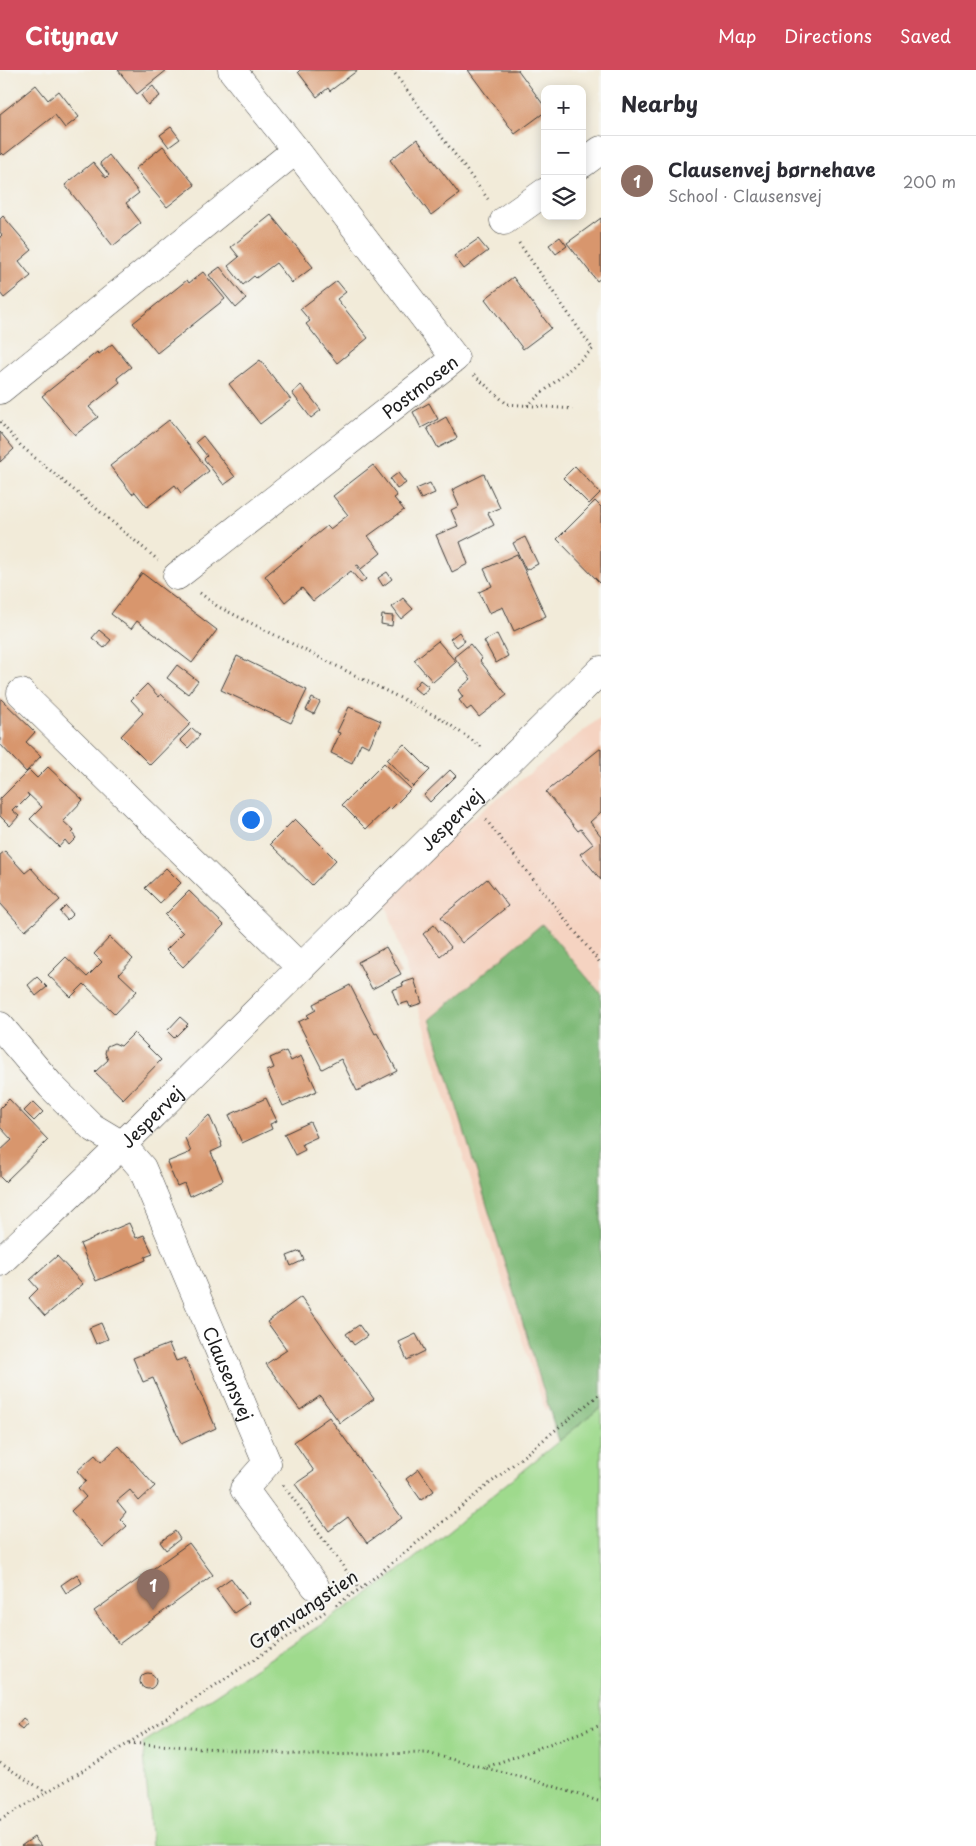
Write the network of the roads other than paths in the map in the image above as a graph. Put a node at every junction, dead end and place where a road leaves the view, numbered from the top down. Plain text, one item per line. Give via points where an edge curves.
1 (232, 70) edge
2 (296, 150) junction
3 (601, 150) edge
4 (586, 161) edge
5 (541, 195) edge
6 (504, 222) dead end
7 (0, 390) edge
8 (177, 576) road end
9 (601, 670) edge
10 (20, 694) dead end
11 (300, 967) junction
12 (0, 1026) edge
13 (122, 1145) junction
14 (0, 1262) edge
15 (315, 1586) dead end

1 - 2 street, Postmosen
2 - 7 street
2 - 8 street, Postmosen via 455,358
3 - 4 street
5 - 6 street
9 - 11 street, Jespervej
10 - 11 street
11 - 13 street, Jespervej
12 - 13 street, Clausensvej via 92,1128
13 - 14 street, Jespervej
13 - 15 street, Clausensvej via 142,1168 267,1463 244,1489

